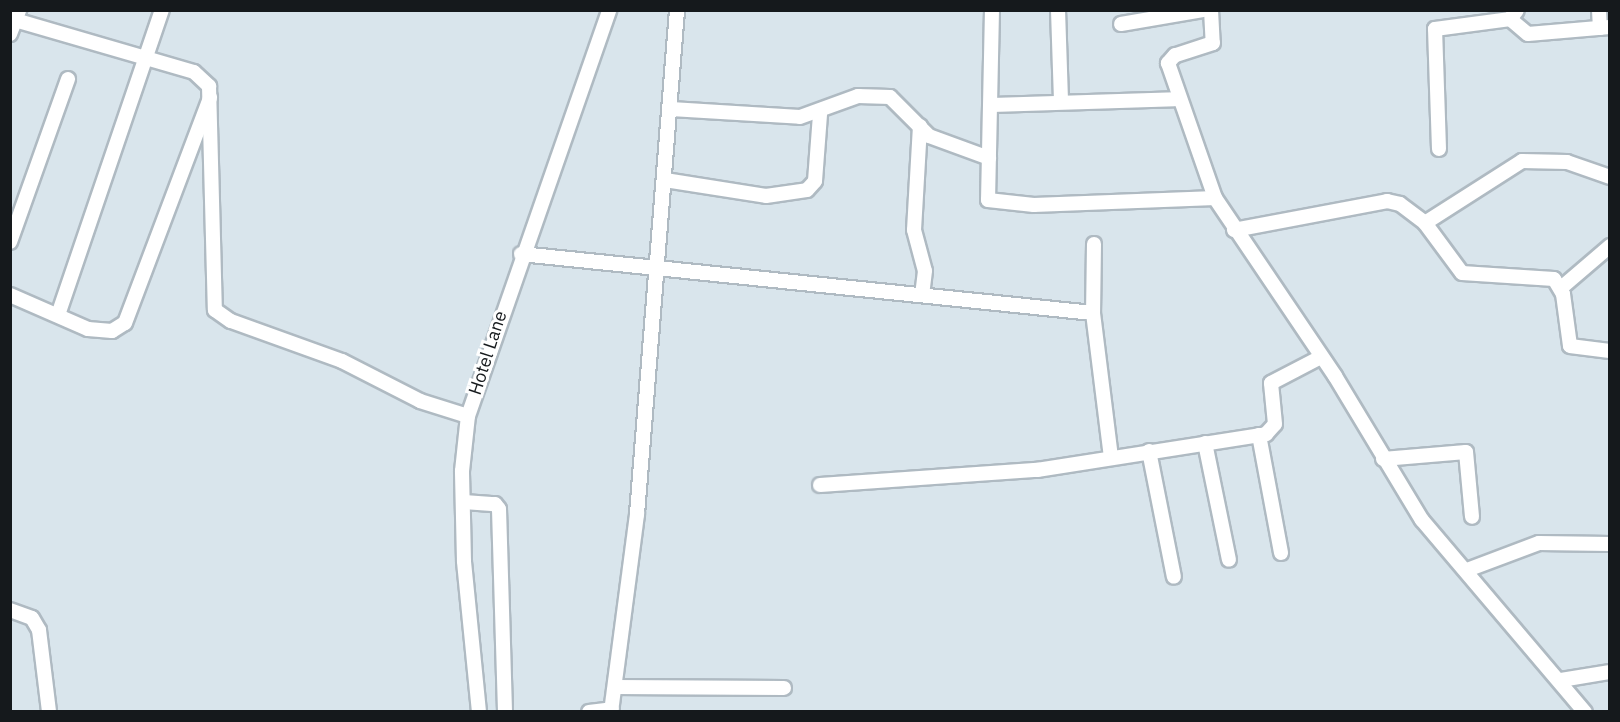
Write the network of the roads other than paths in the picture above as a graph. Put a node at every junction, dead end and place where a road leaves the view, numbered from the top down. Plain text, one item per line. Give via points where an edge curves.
1 (162, 10) edge
2 (609, 10) edge
3 (677, 10) edge
4 (992, 10) edge
5 (1058, 10) edge
6 (1203, 10) edge
7 (1211, 10) edge
8 (1599, 10) edge
9 (1513, 15) edge
10 (1121, 24) dead end
11 (13, 25) edge
12 (1605, 27) edge
13 (146, 57) junction
14 (69, 79) dead end
15 (211, 96) junction
16 (1179, 99) junction
17 (1061, 101) junction
18 (992, 105) junction
19 (670, 109) junction
20 (820, 114) junction
21 (920, 126) junction
22 (1439, 149) dead end
23 (989, 158) junction
24 (1610, 177) edge
25 (665, 180) junction
26 (1215, 198) junction
27 (1425, 223) junction
28 (1234, 230) junction
29 (10, 242) edge
30 (1094, 244) dead end
31 (1610, 246) edge
32 (530, 256) junction
33 (658, 270) junction
34 (1561, 288) junction
35 (922, 294) junction
36 (10, 295) edge
37 (1093, 313) junction
38 (58, 315) junction
39 (1610, 351) edge
40 (1321, 357) junction
41 (468, 416) junction
42 (1259, 435) junction
43 (1205, 443) junction
44 (1149, 451) junction
45 (1111, 457) junction
46 (1383, 459) junction
47 (820, 485) dead end
48 (475, 502) junction
49 (1472, 517) dead end
50 (1610, 544) edge
51 (1281, 553) dead end
52 (1230, 560) dead end
53 (1467, 570) junction
54 (1174, 577) dead end
55 (10, 610) edge
56 (1610, 672) edge
57 (1561, 680) junction
58 (615, 687) junction
59 (784, 688) dead end
60 (611, 710) edge
61 (49, 711) edge
62 (479, 711) edge
63 (505, 711) edge
64 (589, 711) edge
65 (1585, 711) edge

1 - 13 street
2 - 32 street, Hotel Lane
3 - 19 street
4 - 18 street
5 - 17 street
6 - 10 street
7 - 16 street via 1213,43 1170,58
8 - 12 street
9 - 12 street via 1528,34
9 - 22 street via 1435,29
11 - 13 street
13 - 15 street via 194,72 210,86
13 - 38 street
14 - 29 street
15 - 38 street via 125,323 103,332
15 - 41 street via 215,310 342,361 420,401
16 - 17 street
16 - 26 street
17 - 18 street
18 - 23 street
19 - 20 street via 767,118
19 - 25 street
20 - 21 street via 858,96 890,97
20 - 25 street via 815,181 807,190 766,196
21 - 23 street via 944,145
21 - 35 street via 914,230 925,271
23 - 26 street via 986,196 995,204
24 - 27 street via 1567,162 1521,161
25 - 33 street
26 - 28 street
27 - 28 street via 1387,201
27 - 34 street via 1462,273 1554,279
28 - 40 street
30 - 37 street
31 - 34 street
32 - 33 street
32 - 41 street, Hotel Lane
33 - 35 street
33 - 58 street
34 - 39 street via 1570,346
35 - 37 street
36 - 38 street
37 - 45 street
40 - 42 street via 1270,383 1275,424
40 - 46 street
41 - 48 street, Hotel Lane
42 - 43 street
42 - 51 street
43 - 44 street
43 - 52 street
44 - 45 street
44 - 54 street
45 - 47 street via 980,476
46 - 49 street via 1466,452
46 - 53 street via 1422,520
48 - 62 street, Hotel Lane
48 - 63 street via 498,509
50 - 53 street via 1539,543
53 - 57 street
55 - 61 street via 32,618 39,630
56 - 57 street
57 - 65 street
58 - 59 street
58 - 60 street
60 - 64 street

